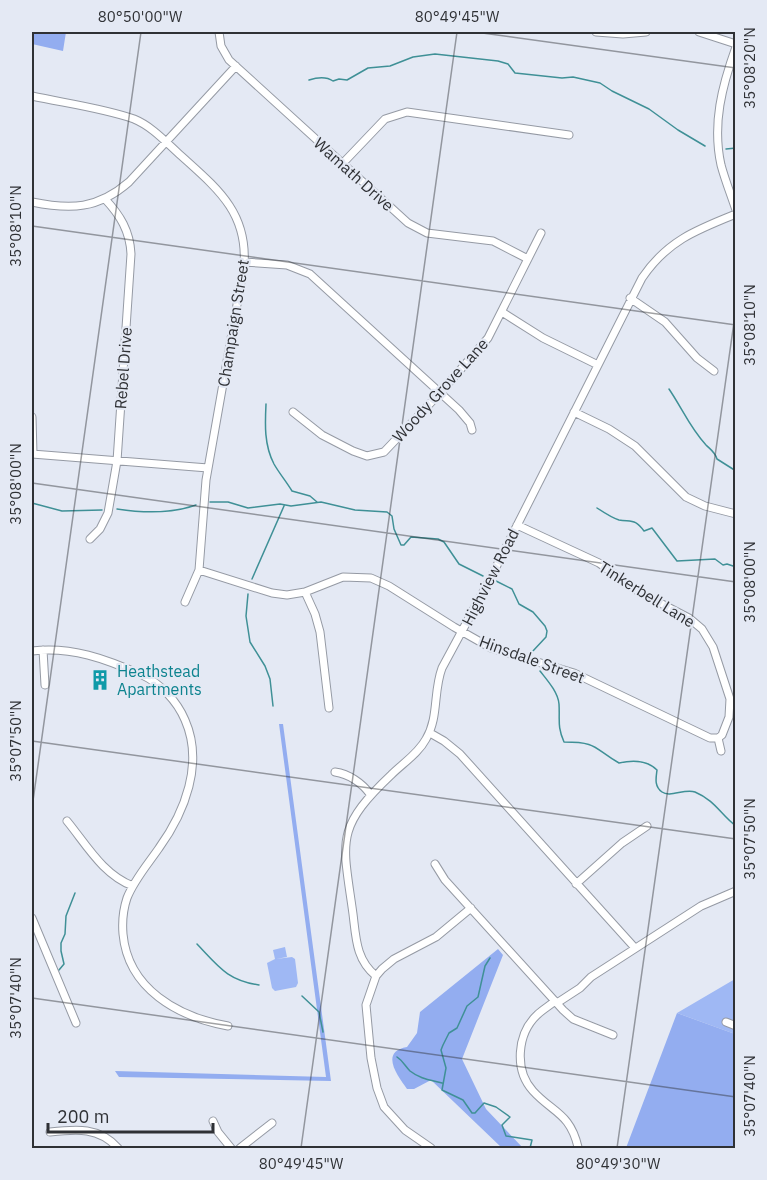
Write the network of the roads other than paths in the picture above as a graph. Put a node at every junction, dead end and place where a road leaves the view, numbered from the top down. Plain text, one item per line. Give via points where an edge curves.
1 (219, 32) edge
2 (597, 32) edge
3 (646, 32) edge
4 (699, 32) edge
5 (735, 46) edge
6 (236, 66) junction
7 (32, 96) edge
8 (569, 135) dead end
9 (166, 142) junction
10 (343, 163) junction
11 (105, 199) junction
12 (32, 202) edge
13 (735, 212) edge
14 (541, 233) dead end
15 (528, 259) junction
16 (244, 261) junction
17 (630, 298) junction
18 (502, 312) junction
19 (598, 365) junction
20 (714, 371) dead end
21 (440, 393) junction
22 (293, 412) dead end
23 (574, 412) junction
24 (32, 417) edge
25 (472, 430) dead end
26 (32, 454) edge
27 (117, 461) junction
28 (208, 468) junction
29 (735, 514) edge
30 (517, 525) junction
31 (90, 538) dead end
32 (199, 570) junction
33 (305, 592) junction
34 (185, 602) dead end
35 (462, 632) junction
36 (43, 650) junction
37 (32, 651) edge
38 (45, 685) dead end
39 (328, 708) dead end
40 (430, 733) junction
41 (718, 738) junction
42 (721, 751) dead end
43 (335, 772) dead end
44 (370, 794) junction
45 (67, 820) dead end
46 (647, 826) dead end
47 (435, 864) dead end
48 (576, 884) junction
49 (133, 886) junction
50 (735, 891) edge
51 (471, 908) junction
52 (32, 918) edge
53 (635, 948) junction
54 (376, 976) junction
55 (556, 1002) junction
56 (726, 1022) dead end
57 (76, 1023) dead end
58 (228, 1026) dead end
59 (735, 1026) edge
60 (613, 1035) dead end
61 (213, 1121) dead end
62 (272, 1123) dead end
63 (50, 1132) dead end
64 (578, 1147) dead end
65 (118, 1149) edge
66 (231, 1149) edge
67 (240, 1149) edge
68 (431, 1149) edge

1 - 6 street, Wamath Drive via 223,51
2 - 3 street
4 - 5 street
5 - 13 street via 717,120 721,165
6 - 9 street
6 - 10 street, Wamath Drive
7 - 9 street, Champaign Street via 135,120
8 - 10 street via 406,112 385,119
9 - 11 street via 129,182
9 - 16 street, Champaign Street via 231,207 242,233
10 - 15 street, Wamath Drive via 416,228 486,238
11 - 12 street via 73,207
11 - 27 street, Rebel Drive via 124,224 130,248
13 - 17 street, Highview Road via 668,247 649,267
14 - 15 street, Woody Grove Lane
15 - 18 street, Woody Grove Lane
16 - 21 street via 287,265 310,274
16 - 28 street, Champaign Street
17 - 19 street, Highview Road
17 - 20 street via 665,322
18 - 19 street
18 - 21 street, Woody Grove Lane via 479,349
19 - 23 street, Highview Road
21 - 22 street, Woody Grove Lane via 386,450 373,456 336,443
21 - 25 street via 467,418
23 - 29 street via 635,446 686,497
23 - 30 street, Highview Road
24 - 26 street
26 - 27 street
27 - 28 street
27 - 31 street, Rebel Drive via 108,513
28 - 32 street, Champaign Street
30 - 35 street, Highview Road
30 - 41 street, Tinkerbell Lane via 599,563 702,629 713,647 730,699 729,717
32 - 33 street, Hinsdale Street via 277,595
32 - 34 street, Champaign Street
33 - 35 street, Hinsdale Street via 343,577 371,578 389,585
33 - 39 street via 320,632
35 - 40 street, Highview Road via 438,679
35 - 41 street, Hinsdale Street via 506,654 574,673 710,738
36 - 37 street
36 - 38 street
36 - 49 street via 84,654 147,677 162,688 189,728 193,761 189,790 166,838
40 - 44 street, Highview Road via 414,755
40 - 48 street via 460,754
41 - 42 street
43 - 44 street via 350,777
44 - 54 street, Highview Road via 352,818 345,855 358,948 363,963
45 - 49 street via 108,871
46 - 48 street
47 - 51 street
48 - 53 street
49 - 58 street via 123,924 133,969 160,1000 196,1017
50 - 53 street via 701,906
51 - 54 street via 436,937 394,959
51 - 55 street
52 - 57 street
53 - 55 street
54 - 68 street via 366,1005 376,1088 393,1118
55 - 60 street via 573,1019
55 - 64 street via 536,1016 524,1034 521,1065 531,1089 575,1131
56 - 59 street
61 - 66 street
62 - 67 street
63 - 65 street via 88,1130 104,1136

